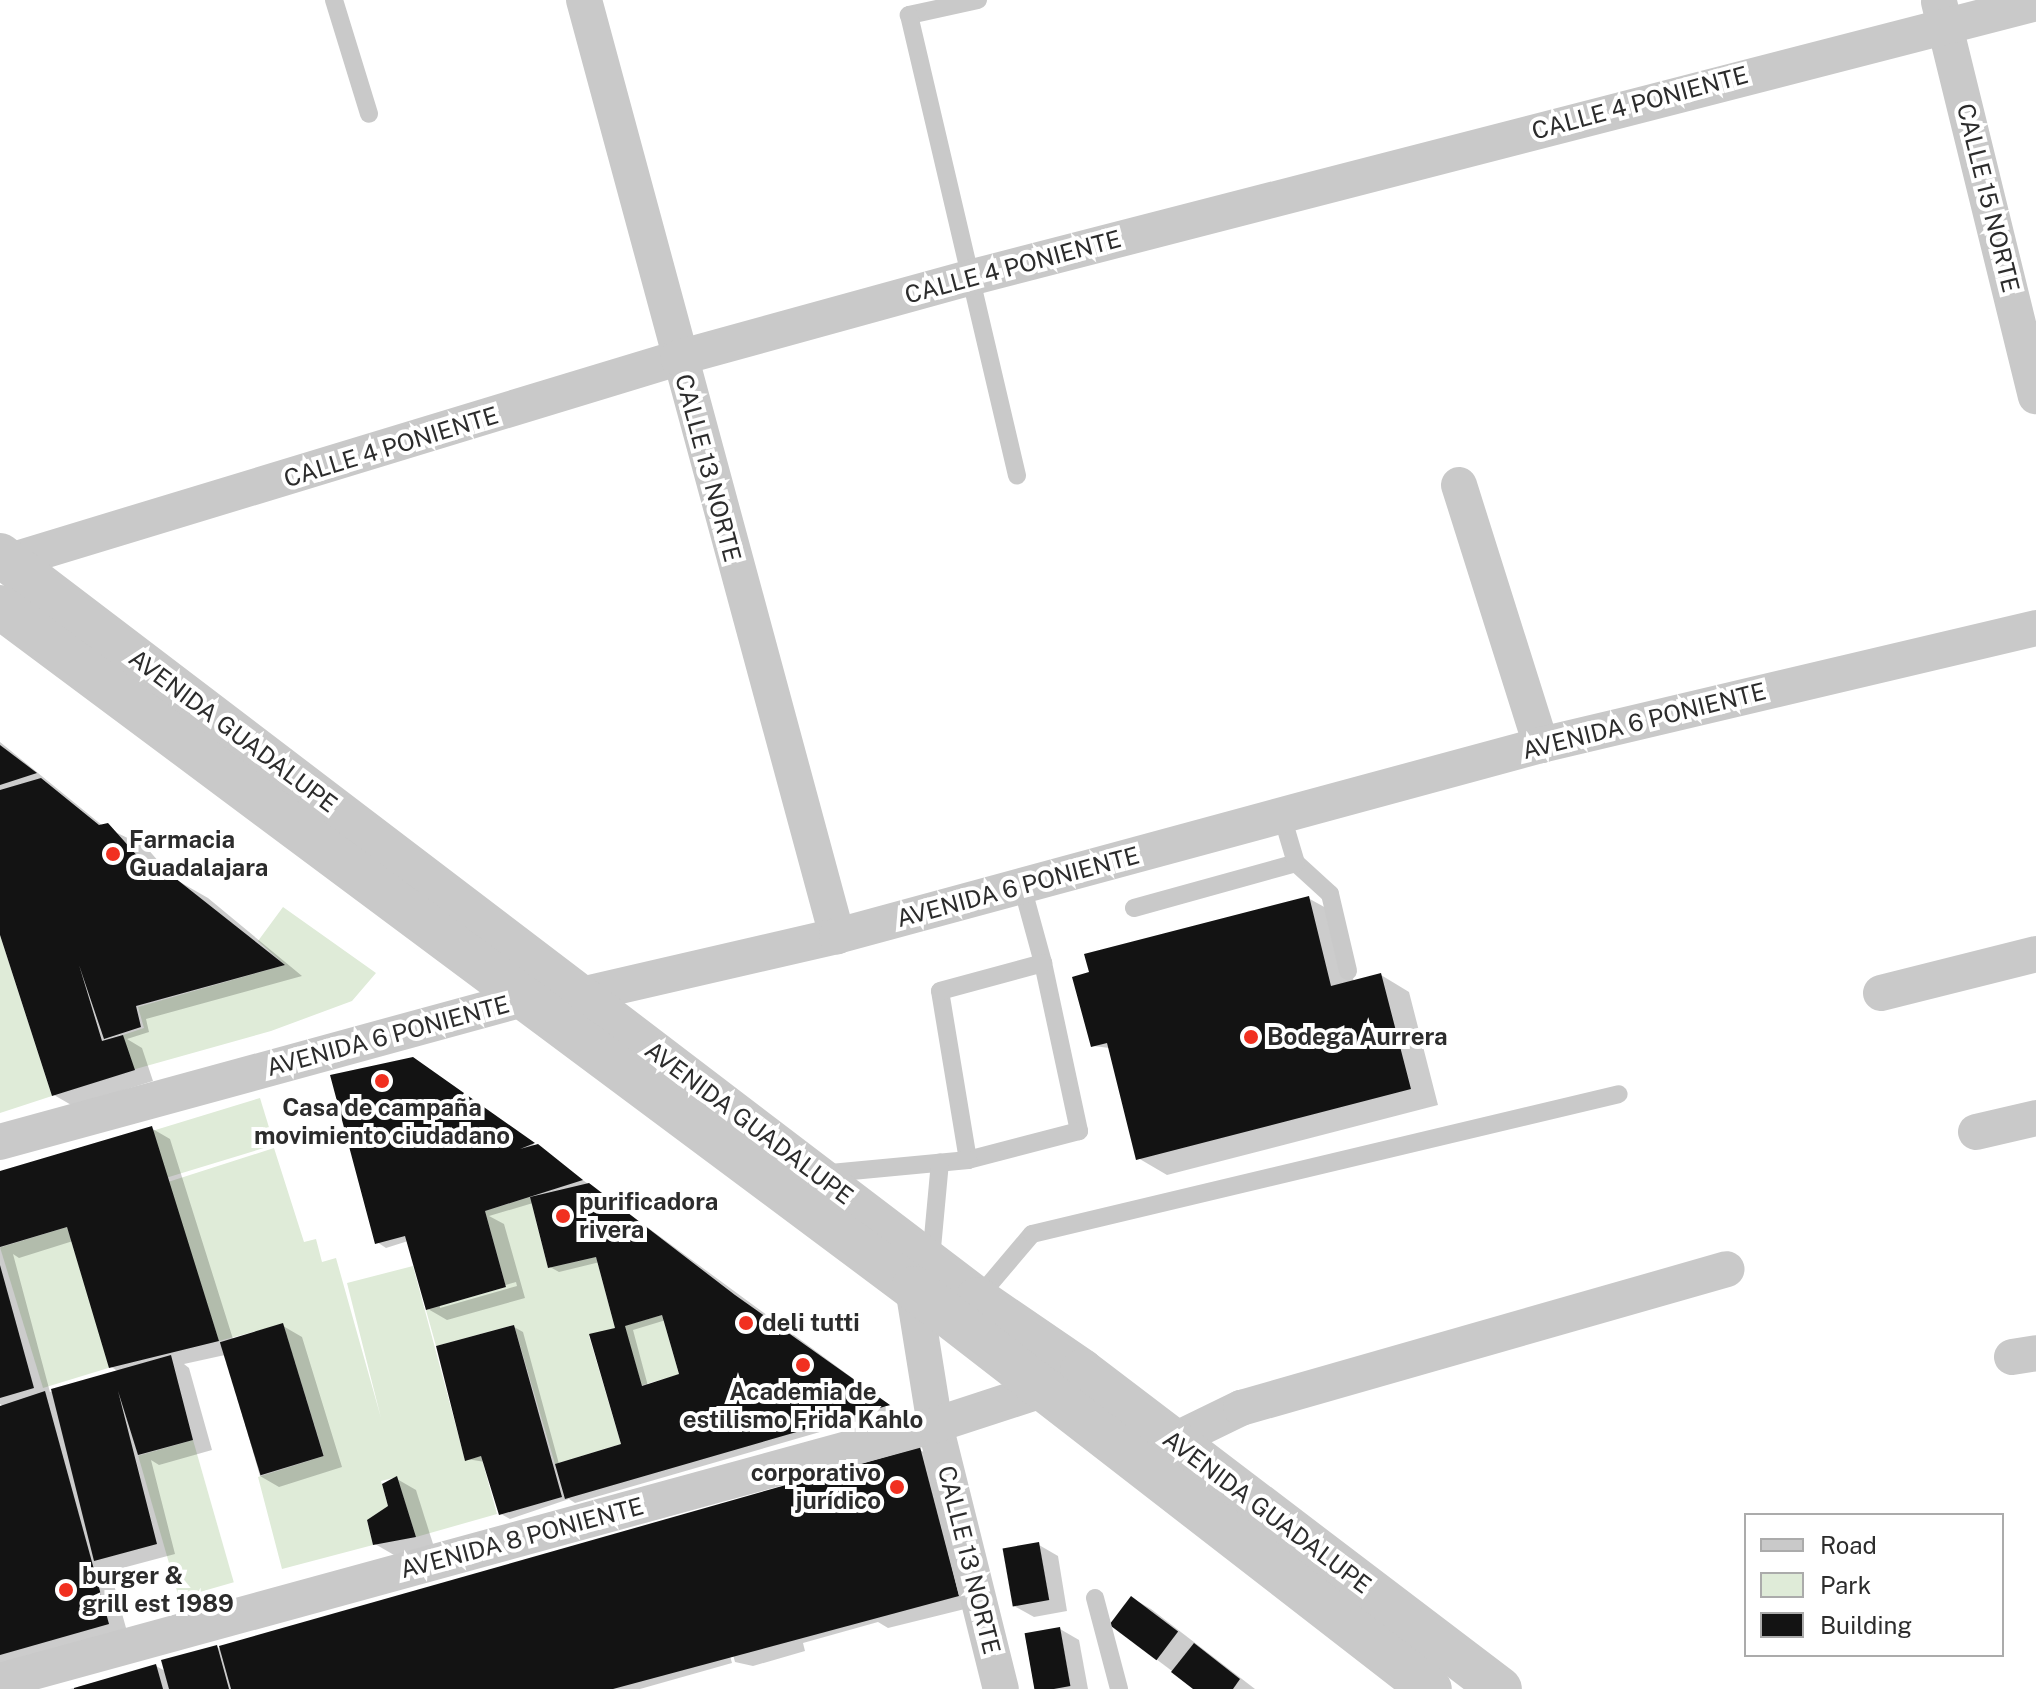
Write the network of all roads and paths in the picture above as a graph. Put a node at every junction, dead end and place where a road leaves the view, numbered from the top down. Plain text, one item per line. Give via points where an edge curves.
1 (334, 0) edge
2 (584, 0) edge
3 (978, 0) edge
4 (2036, 3) edge
5 (1942, 12) edge
6 (369, 114) dead end
7 (973, 277) junction
8 (678, 358) junction
9 (2034, 378) edge
10 (1017, 475) dead end
11 (1459, 485) dead end
12 (3, 560) edge
13 (0, 607) edge
14 (2036, 628) edge
15 (1541, 745) junction
16 (1282, 816) junction
17 (1296, 863) junction
18 (1022, 886) junction
19 (1134, 908) dead end
20 (837, 936) junction
21 (2036, 954) edge
22 (1043, 963) junction
23 (1348, 971) dead end
24 (1881, 993) dead end
25 (581, 995) junction
26 (523, 999) junction
27 (1619, 1094) dead end
28 (2036, 1118) edge
29 (1976, 1132) dead end
30 (0, 1142) edge
31 (968, 1160) junction
32 (940, 1162) junction
33 (817, 1174) junction
34 (1727, 1269) dead end
35 (922, 1275) junction
36 (977, 1299) junction
37 (1042, 1390) junction
38 (935, 1425) junction
39 (1173, 1441) junction
40 (1095, 1598) dead end
41 (0, 1681) edge
42 (1122, 1686) edge
43 (1001, 1689) edge
44 (1430, 1689) edge
45 (1500, 1689) edge

1 - 6 lane
2 - 8 street, CALLE 13 NORTE
3 - 7 lane via 909,15
4 - 5 street, CALLE 4 PONIENTE
5 - 7 street, CALLE 4 PONIENTE
5 - 9 street, CALLE 15 NORTE
7 - 8 street, CALLE 4 PONIENTE
7 - 10 lane
8 - 12 street, CALLE 4 PONIENTE
8 - 20 street, CALLE 13 NORTE
11 - 15 street
12 - 25 street, AVENIDA GUADALUPE
13 - 26 street, AVENIDA GUADALUPE
14 - 15 street, AVENIDA 6 PONIENTE
15 - 16 street, AVENIDA 6 PONIENTE
16 - 17 lane
16 - 18 street, AVENIDA 6 PONIENTE
17 - 19 lane
17 - 23 lane via 1330,894
18 - 20 street, AVENIDA 6 PONIENTE
18 - 22 lane
20 - 25 street, AVENIDA 6 PONIENTE
21 - 24 street
22 - 31 lane via 940,991
22 - 31 lane via 1079,1131
25 - 26 street, AVENIDA 6 PONIENTE
25 - 33 street, AVENIDA GUADALUPE
26 - 30 street, AVENIDA 6 PONIENTE
26 - 35 street, AVENIDA GUADALUPE
27 - 36 lane via 1032,1234
28 - 29 street
31 - 32 lane
32 - 33 lane
32 - 35 lane
33 - 35 street, AVENIDA GUADALUPE
34 - 39 street via 1241,1408
35 - 36 street, AVENIDA GUADALUPE
35 - 37 street, AVENIDA GUADALUPE
35 - 38 street, CALLE 13 NORTE
36 - 39 street, AVENIDA GUADALUPE
37 - 38 street, AVENIDA 8 PONIENTE
37 - 44 street, AVENIDA GUADALUPE
38 - 41 street, AVENIDA 8 PONIENTE
38 - 43 street, CALLE 13 NORTE
39 - 45 street, AVENIDA GUADALUPE
40 - 42 lane

